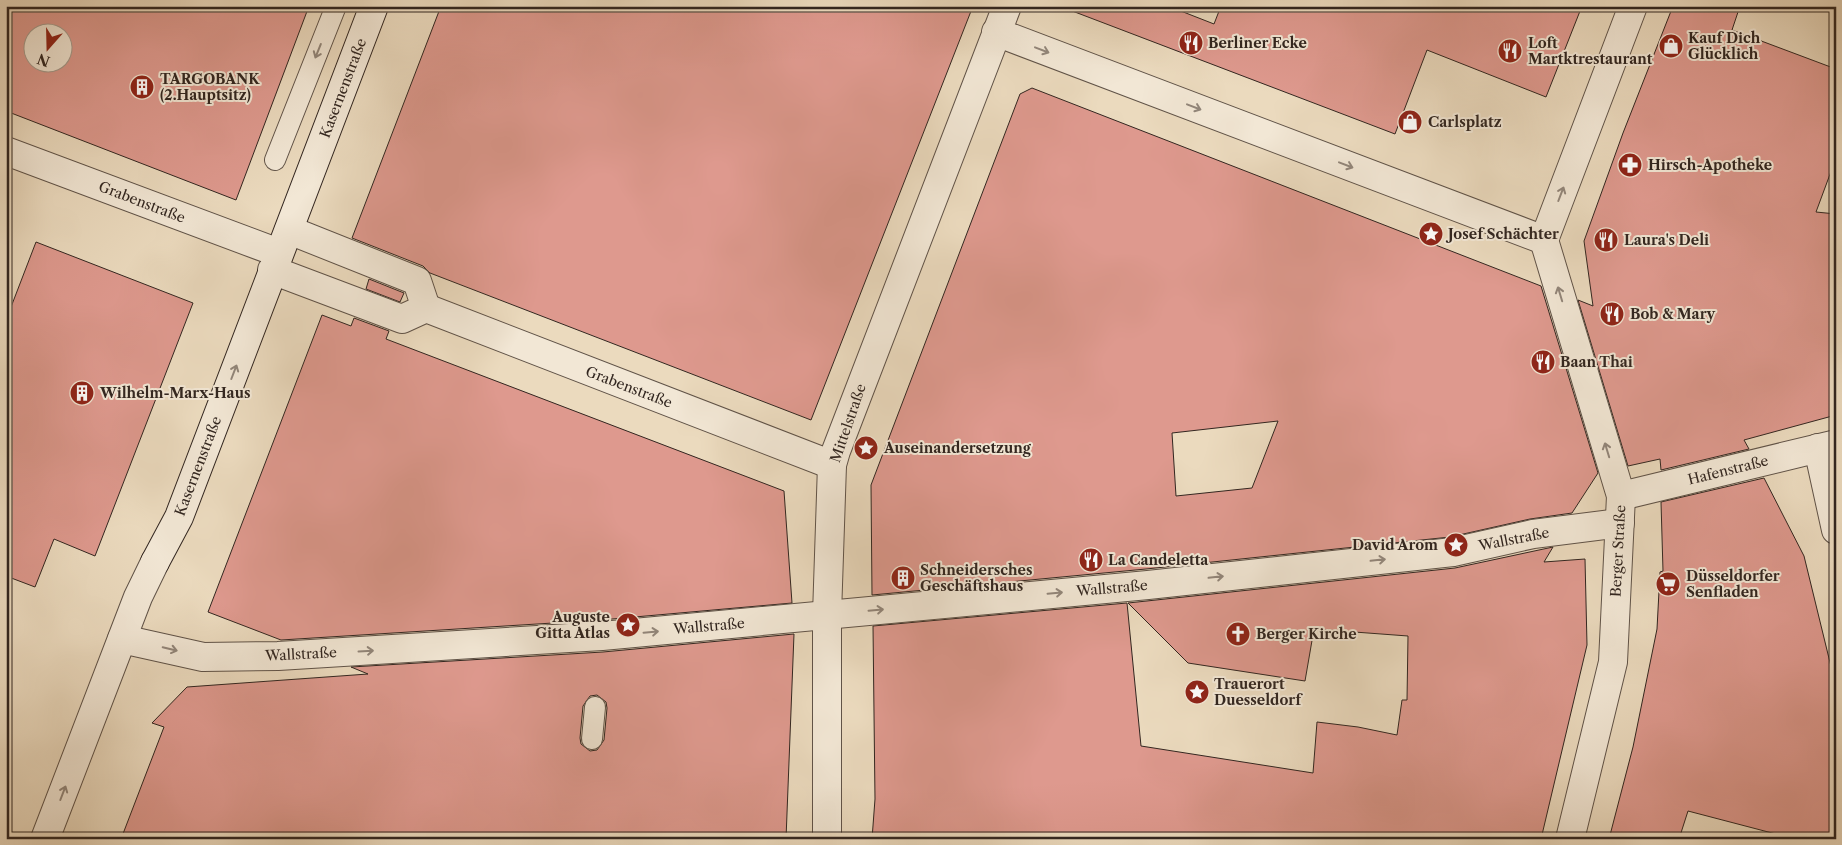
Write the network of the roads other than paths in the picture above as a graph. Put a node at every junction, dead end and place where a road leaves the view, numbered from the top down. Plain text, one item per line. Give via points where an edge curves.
1 (336, 6) edge
2 (374, 6) edge
3 (1007, 6) edge
4 (1632, 6) edge
5 (996, 32) junction
6 (6, 151) edge
7 (275, 160) dead end
8 (1544, 240) junction
9 (280, 251) junction
10 (426, 308) junction
11 (1827, 446) edge
12 (832, 465) junction
13 (1620, 510) junction
14 (1836, 530) edge
15 (827, 615) junction
16 (122, 639) junction
17 (595, 707) dead end
18 (592, 739) dead end
19 (45, 839) edge
20 (827, 839) edge
21 (1570, 839) edge

1 -> 7 lane
2 - 9 street, Kasernenstraße
3 - 5 street
8 -> 4 street
5 -> 8 street
5 - 12 street, Mittelstraße
6 - 9 street, Grabenstraße
13 -> 8 street, Berger Straße
9 - 10 street, Grabenstraße via 402,319
9 - 10 street, Grabenstraße via 416,281
16 -> 9 street, Kasernenstraße via 179,516
10 - 12 street, Grabenstraße
11 - 13 street, Hafenstraße
11 - 14 street
12 - 15 street, Mittelstraße
15 -> 13 street, Wallstraße via 1453,552
13 - 21 street, Berger Straße via 1613,662
16 -> 15 street, Wallstraße via 202,657 601,646
15 - 20 street, Mittelstraße
19 -> 16 street, Kasernenstraße
17 - 18 lane

